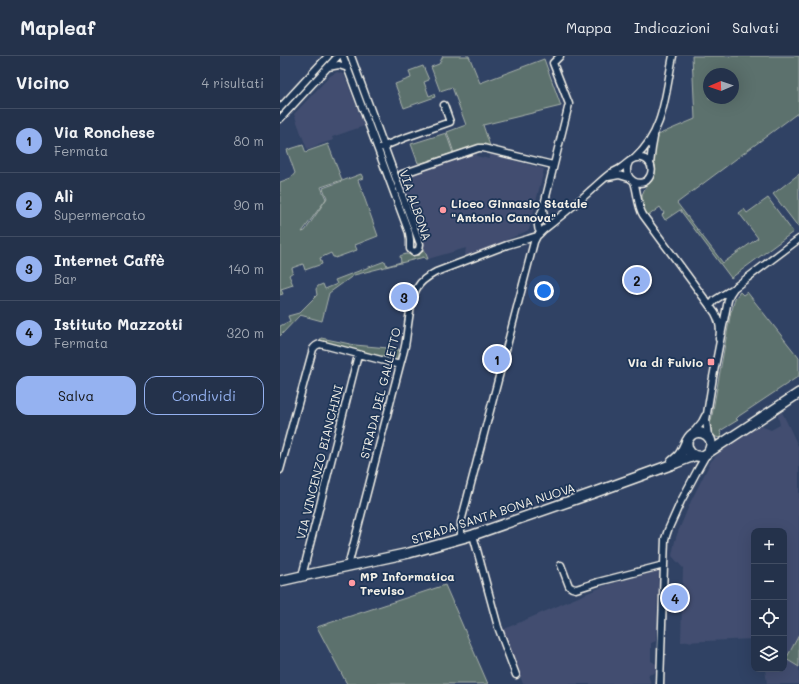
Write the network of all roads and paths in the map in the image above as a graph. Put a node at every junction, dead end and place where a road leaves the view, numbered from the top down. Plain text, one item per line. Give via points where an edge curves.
1 (328, 56) edge
2 (338, 56) edge
3 (343, 56) edge
4 (673, 56) edge
5 (559, 57) edge
6 (352, 58) edge
7 (328, 67) junction
8 (348, 68) junction
9 (444, 105) dead end
10 (280, 108) edge
11 (280, 119) edge
12 (656, 130) junction
13 (381, 147) junction
14 (635, 158) junction
15 (629, 162) junction
16 (650, 164) junction
17 (553, 165) junction
18 (402, 174) dead end
19 (603, 179) junction
20 (648, 179) junction
21 (631, 180) junction
22 (638, 201) junction
23 (543, 209) junction
24 (549, 225) junction
25 (538, 234) junction
26 (799, 238) edge
27 (734, 288) junction
28 (720, 296) junction
29 (704, 297) junction
30 (728, 300) junction
31 (711, 307) junction
32 (720, 339) junction
33 (358, 355) junction
34 (400, 365) junction
35 (799, 393) edge
36 (708, 405) junction
37 (709, 437) junction
38 (689, 438) junction
39 (731, 438) junction
40 (708, 453) junction
41 (695, 456) junction
42 (664, 467) junction
43 (280, 470) edge
44 (696, 470) junction
45 (473, 535) junction
46 (461, 538) junction
47 (561, 565) dead end
48 (348, 566) junction
49 (664, 566) junction
50 (302, 576) junction
51 (280, 581) edge
52 (516, 675) dead end
53 (660, 684) edge

1 - 10 street
2 - 7 street
3 - 8 street, VIA ALBONA
4 - 12 street via 664,106
5 - 17 street via 553,63 569,104
6 - 13 street, VIA ALBONA
7 - 8 street via 339,65
7 - 11 street
8 - 13 street, VIA ALBONA
9 - 13 street via 450,122
12 - 14 street via 647,146
12 - 16 street
13 - 13 street, VIA ALBONA via 409,233 410,249 413,252 417,251 420,244
14 - 15 street
14 - 16 street via 646,159
15 - 19 street, STRADA DEL GALLETTO
15 - 21 street via 626,170
16 - 20 street via 652,172
17 - 18 street via 480,148
17 - 23 street
19 - 21 street via 616,175
19 - 24 street, STRADA DEL GALLETTO
20 - 21 street via 641,183
20 - 22 street
21 - 22 street via 636,187
22 - 29 street via 639,209 646,220
23 - 24 street
23 - 25 street
24 - 25 street, STRADA DEL GALLETTO
25 - 34 street, STRADA DEL GALLETTO via 436,272 417,286
25 - 46 street via 461,522
26 - 27 street
27 - 28 street
27 - 30 street
28 - 29 street
28 - 31 street via 712,302
29 - 31 street
30 - 31 street via 721,306
30 - 32 street
31 - 32 street via 717,316
32 - 36 street
33 - 34 street
33 - 43 street via 320,344 313,349
33 - 50 street, VIA VINCENZO BIANCHINI
34 - 48 street, STRADA DEL GALLETTO
35 - 39 street
36 - 37 street via 706,425
36 - 38 street via 704,417
37 - 38 street via 699,432
37 - 39 street via 720,441
37 - 40 street via 711,444
38 - 41 street via 688,449
38 - 42 street via 678,457
39 - 40 street
40 - 41 street
40 - 44 street
41 - 42 street, STRADA SANTA BONA NUOVA
41 - 44 street
42 - 45 street, STRADA SANTA BONA NUOVA
44 - 49 street via 667,532
45 - 46 street, STRADA SANTA BONA NUOVA
45 - 52 street via 498,627
46 - 48 street, STRADA SANTA BONA NUOVA via 409,553
47 - 49 street via 569,586 576,589
48 - 50 street, STRADA SANTA BONA NUOVA
49 - 53 street
50 - 51 street, STRADA SANTA BONA NUOVA

